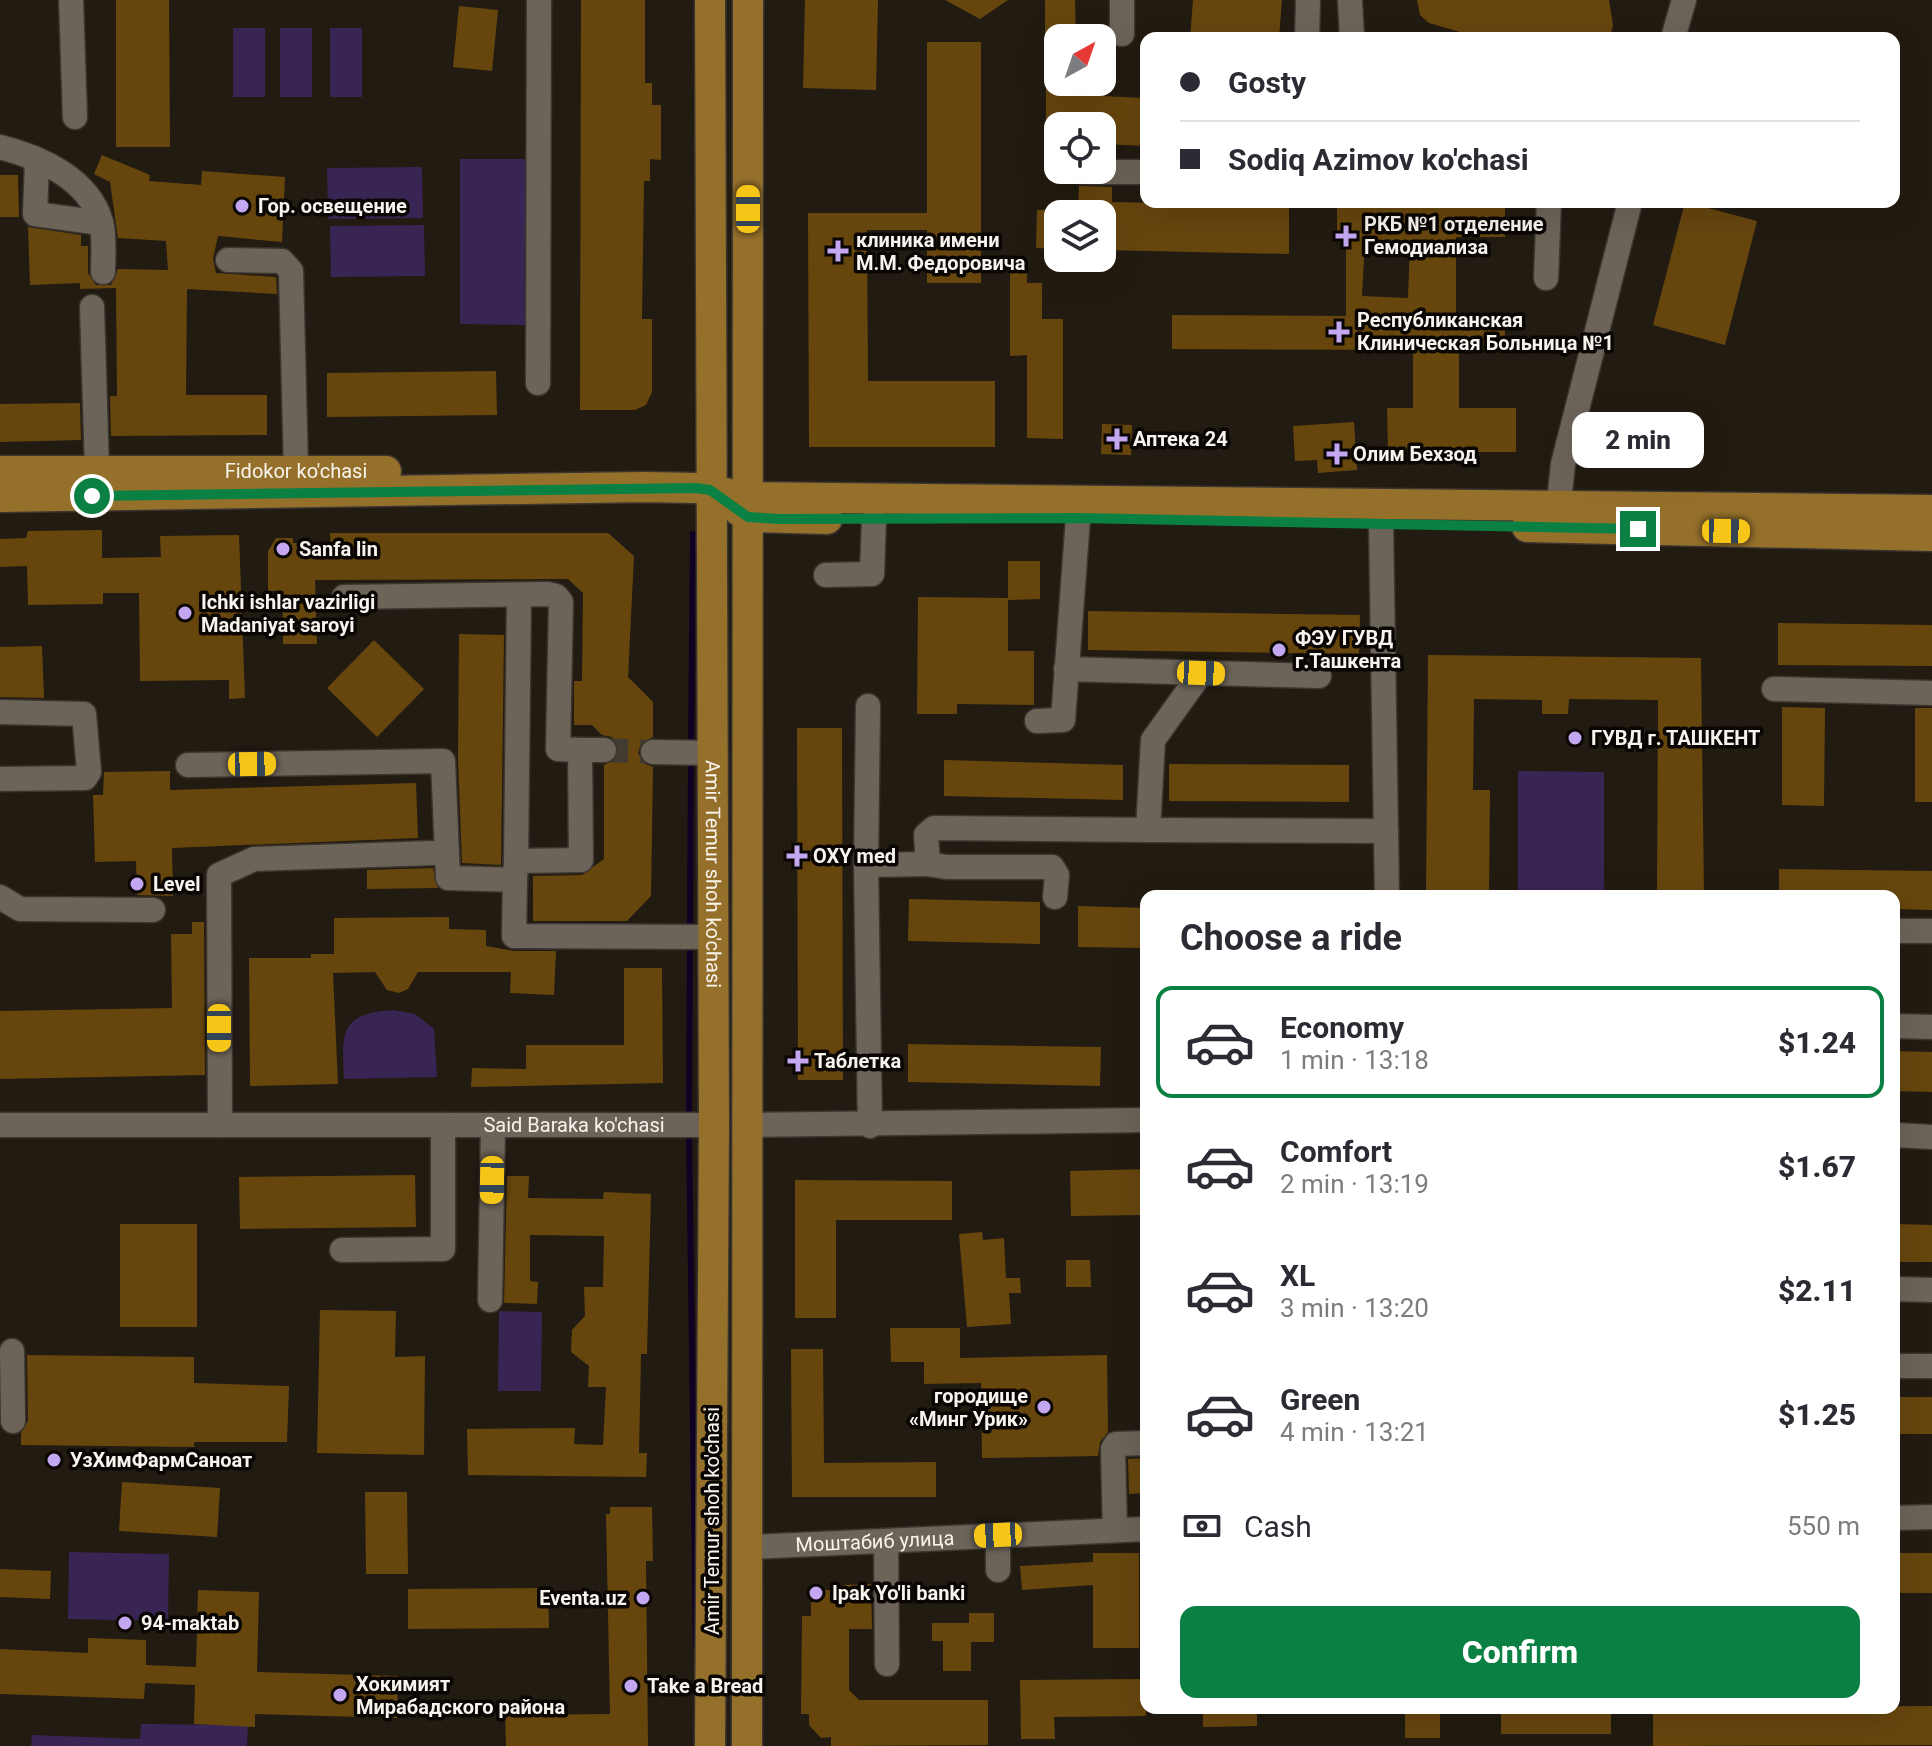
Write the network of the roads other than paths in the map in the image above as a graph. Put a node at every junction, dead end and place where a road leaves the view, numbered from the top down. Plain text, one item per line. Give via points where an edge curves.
1 (71, 0) edge
2 (539, 0) edge
3 (710, 0) edge
4 (748, 0) edge
5 (1122, 0) edge
6 (1308, 0) edge
7 (1684, 0) edge
8 (1350, 2) edge
9 (1307, 32) edge
10 (1352, 32) edge
11 (1675, 32) edge
12 (1122, 34) dead end
13 (75, 117) dead end
14 (0, 147) edge
15 (37, 161) junction
16 (1116, 172) edge
17 (1140, 172) edge
18 (1549, 208) edge
19 (1628, 208) edge
20 (101, 223) junction
21 (228, 260) dead end
22 (103, 272) dead end
23 (1546, 278) dead end
24 (92, 307) dead end
25 (538, 383) dead end
26 (0, 471) edge
27 (97, 471) junction
28 (296, 471) junction
29 (710, 482) junction
30 (0, 497) edge
31 (748, 507) junction
32 (1932, 510) edge
33 (1380, 514) junction
34 (1557, 517) junction
35 (1078, 518) junction
36 (874, 519) junction
37 (1932, 536) edge
38 (826, 575) dead end
39 (519, 595) junction
40 (344, 597) dead end
41 (1066, 669) junction
42 (1201, 673) junction
43 (1319, 676) dead end
44 (1774, 689) dead end
45 (1932, 693) edge
46 (868, 706) dead end
47 (0, 712) edge
48 (1037, 721) dead end
49 (653, 752) tunnel mouth
50 (698, 753) junction
51 (188, 765) dead end
52 (0, 779) edge
53 (1148, 830) junction
54 (1386, 831) junction
55 (433, 853) dead end
56 (928, 864) junction
57 (866, 865) junction
58 (516, 871) junction
59 (1387, 890) edge
60 (0, 897) edge
61 (1055, 897) dead end
62 (153, 910) dead end
63 (1900, 931) edge
64 (1932, 931) edge
65 (698, 937) junction
66 (1900, 1026) edge
67 (1932, 1027) edge
68 (1140, 1120) edge
69 (0, 1125) edge
70 (220, 1125) junction
71 (443, 1125) junction
72 (493, 1125) junction
73 (714, 1125) junction
74 (749, 1125) junction
75 (870, 1126) junction
76 (1900, 1135) edge
77 (1932, 1137) edge
78 (342, 1250) dead end
79 (1900, 1289) edge
80 (1932, 1290) edge
81 (490, 1300) dead end
82 (12, 1351) dead end
83 (1900, 1366) edge
84 (1932, 1366) edge
85 (13, 1421) dead end
86 (1140, 1443) edge
87 (1932, 1517) edge
88 (1900, 1518) edge
89 (1140, 1529) edge
90 (1115, 1530) junction
91 (998, 1535) junction
92 (886, 1541) junction
93 (711, 1546) junction
94 (749, 1547) junction
95 (998, 1570) dead end
96 (887, 1664) dead end
97 (710, 1746) edge
98 (747, 1746) edge

1 - 13 street
2 - 25 street
3 - 29 main road, Amir Temur shoh ko'chasi
4 - 31 main road, Amir Temur shoh ko'chasi
5 - 12 street
6 - 9 street
7 - 11 street
8 - 10 street
14 - 15 street
15 - 20 street via 81,184
15 - 20 street via 35,214
16 - 17 street
18 - 23 street
19 - 34 street via 1563,464
20 - 22 street
21 - 28 street via 282,261 291,271
24 - 27 street
26 - 27 main road, Fidokor ko'chasi
27 - 28 main road, Fidokor ko'chasi
28 - 29 main road, Fidokor ko'chasi
29 - 30 main road, Fidokor ko'chasi
29 - 31 main road, Fidokor ko'chasi
29 - 50 main road, Amir Temur shoh ko'chasi
31 - 33 main road
31 - 36 main road
31 - 74 main road, Amir Temur shoh ko'chasi
32 - 34 main road
33 - 34 main road
33 - 35 main road
33 - 54 street
34 - 37 main road
35 - 36 main road
35 - 41 street
36 - 38 street via 872,574
39 - 40 street
39 - 58 street
39 - 58 street via 547,594 561,602 558,749 592,750 581,860
41 - 42 street
41 - 48 street via 1063,720
42 - 43 street
42 - 53 street via 1153,740
44 - 45 street
46 - 57 street
47 - 52 street via 84,714 89,772 85,778
49 - 50 street
50 - 65 main road, Amir Temur shoh ko'chasi
51 - 58 street via 443,761 448,878
53 - 54 street
53 - 56 street via 934,828 926,835
54 - 59 street
55 - 70 street via 254,859 219,875
56 - 57 street
56 - 61 street via 1052,867 1057,875
57 - 75 street
58 - 65 street via 514,936
60 - 62 street via 20,909
63 - 64 street
65 - 73 main road, Amir Temur shoh ko'chasi
66 - 67 street
68 - 75 street, Said Baraka ko'chasi
69 - 70 street, Said Baraka ko'chasi
70 - 71 street, Said Baraka ko'chasi
71 - 72 street, Said Baraka ko'chasi
71 - 78 street via 443,1249
72 - 73 street, Said Baraka ko'chasi
72 - 81 street
73 - 74 main road, Said Baraka ko'chasi
73 - 93 main road, Amir Temur shoh ko'chasi
74 - 75 street, Said Baraka ko'chasi
74 - 94 main road, Amir Temur shoh ko'chasi
76 - 77 street
79 - 80 street
82 - 85 street
83 - 84 street
86 - 90 street via 1116,1444 1113,1449
87 - 88 street
89 - 90 street, Моштабиб улица
90 - 91 street, Моштабиб улица
91 - 92 street, Моштабиб улица
91 - 95 street
92 - 94 street, Моштабиб улица
92 - 96 street
93 - 94 main road
93 - 97 main road, Amir Temur shoh ko'chasi
94 - 98 main road, Amir Temur shoh ko'chasi

